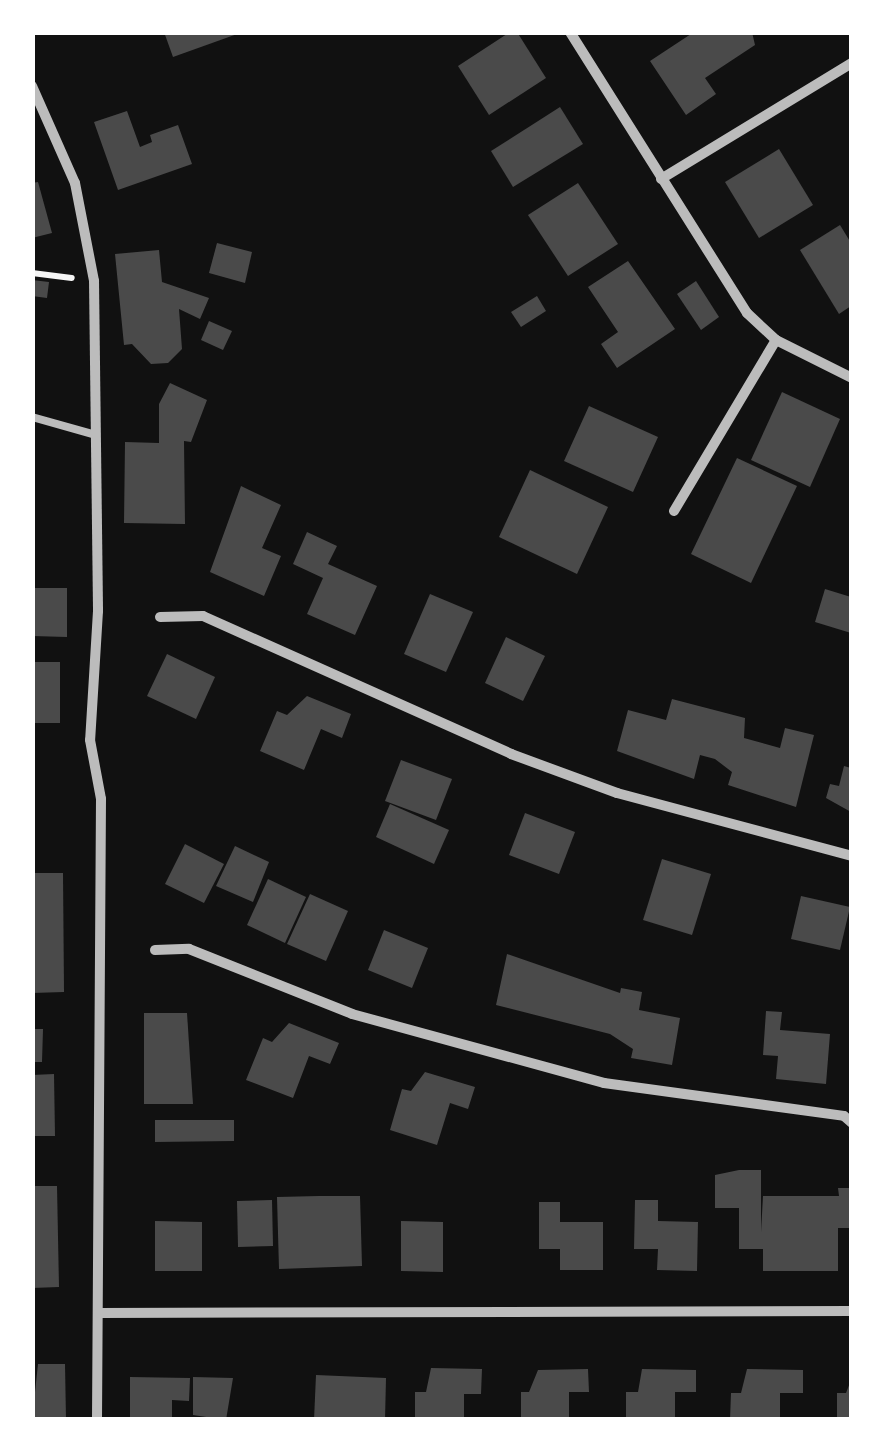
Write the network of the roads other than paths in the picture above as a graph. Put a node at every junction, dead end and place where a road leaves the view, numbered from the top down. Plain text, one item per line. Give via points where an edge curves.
1 (570, 32) edge
2 (852, 63) edge
3 (32, 86) edge
4 (661, 179) junction
5 (776, 340) junction
6 (852, 378) edge
7 (32, 417) edge
8 (96, 435) junction
9 (674, 511) dead end
10 (160, 617) dead end
11 (852, 856) edge
12 (155, 950) dead end
13 (852, 1124) edge
14 (852, 1311) edge
15 (100, 1313) junction
16 (97, 1420) edge

1 - 4 street
2 - 4 street
3 - 8 street via 75,184 94,280
4 - 5 street via 747,312
5 - 6 street
5 - 9 street
7 - 8 lane
8 - 15 street via 98,611 90,740 101,798
10 - 11 street via 203,616 511,754 617,793
12 - 13 street via 188,949 352,1014 604,1083 844,1116
14 - 15 street
15 - 16 street

